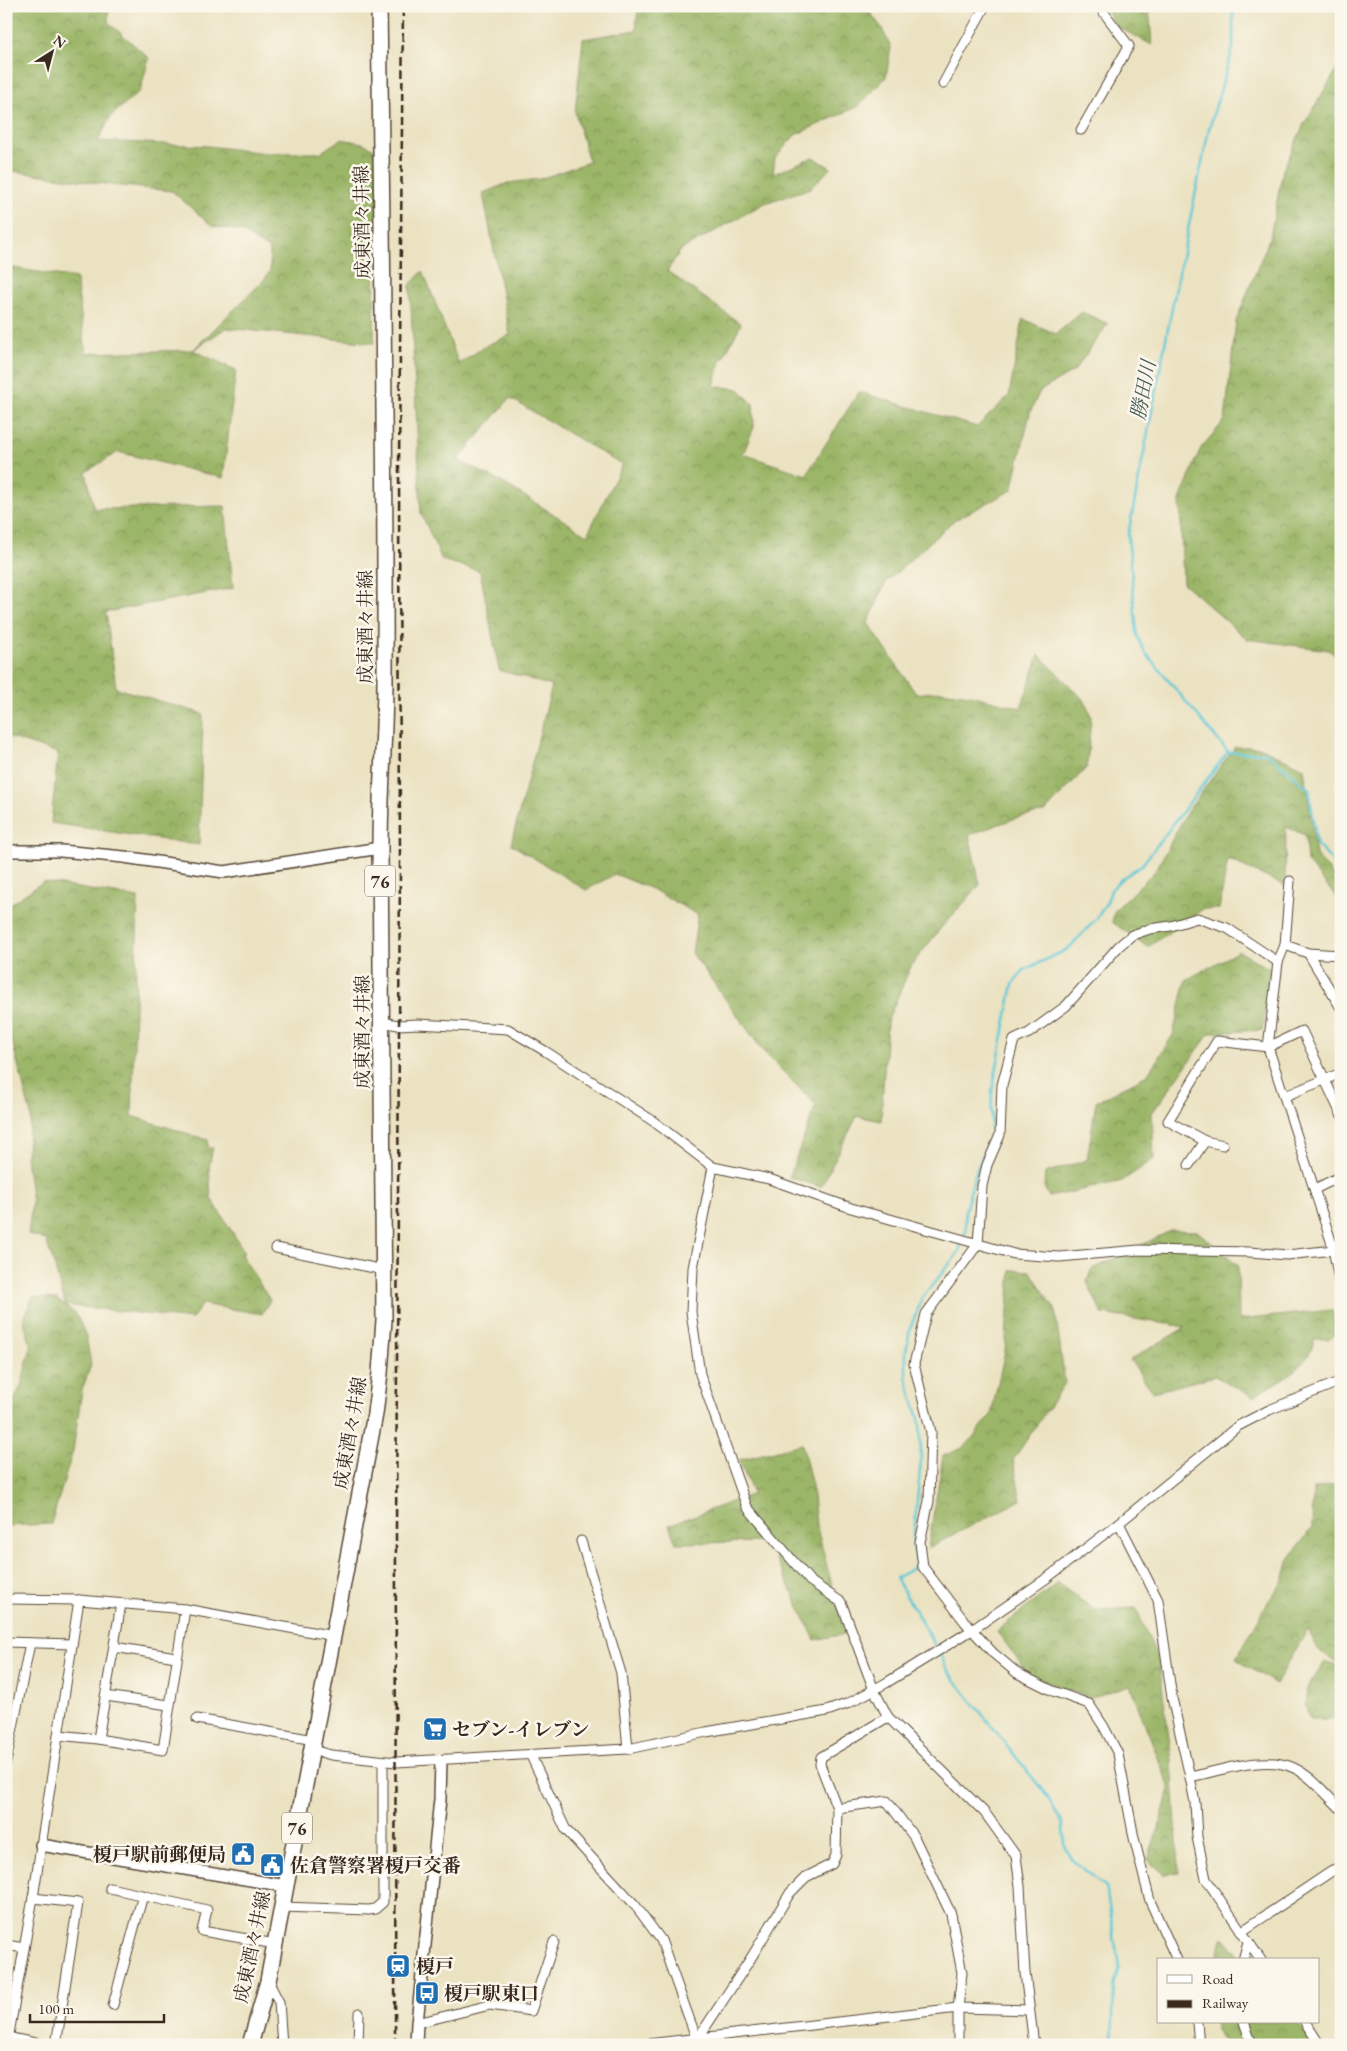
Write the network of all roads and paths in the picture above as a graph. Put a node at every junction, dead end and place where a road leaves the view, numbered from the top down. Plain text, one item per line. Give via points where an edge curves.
1 (379, 6) edge
2 (985, 6) edge
3 (1100, 6) edge
4 (943, 84) dead end
5 (1081, 130) dead end
6 (380, 848) junction
7 (6, 851) edge
8 (1290, 881) dead end
9 (1285, 945) junction
10 (1308, 953) junction
11 (1341, 955) edge
12 (1278, 962) junction
13 (1341, 1008) edge
14 (382, 1022) junction
15 (1268, 1047) junction
16 (1341, 1073) edge
17 (1325, 1080) junction
18 (1284, 1096) junction
19 (1341, 1114) edge
20 (1205, 1141) junction
21 (1223, 1145) dead end
22 (1189, 1165) dead end
23 (713, 1167) junction
24 (1341, 1176) edge
25 (1315, 1189) junction
26 (978, 1244) junction
27 (276, 1248) dead end
28 (1334, 1250) junction
29 (384, 1270) junction
30 (1341, 1289) edge
31 (1341, 1381) edge
32 (1119, 1523) junction
33 (581, 1541) dead end
34 (6, 1599) edge
35 (79, 1600) junction
36 (121, 1604) junction
37 (185, 1610) junction
38 (972, 1630) junction
39 (334, 1636) junction
40 (6, 1642) edge
41 (30, 1643) junction
42 (72, 1644) junction
43 (114, 1647) junction
44 (176, 1657) junction
45 (874, 1690) junction
46 (105, 1696) junction
47 (169, 1705) junction
48 (888, 1717) junction
49 (198, 1719) dead end
50 (58, 1735) junction
51 (98, 1739) junction
52 (313, 1745) junction
53 (628, 1749) junction
54 (531, 1756) junction
55 (383, 1761) junction
56 (441, 1761) junction
57 (6, 1762) edge
58 (1190, 1777) junction
59 (837, 1808) junction
60 (1341, 1809) edge
61 (41, 1845) junction
62 (1341, 1866) edge
63 (286, 1886) junction
64 (110, 1888) dead end
65 (143, 1895) junction
66 (33, 1898) junction
67 (282, 1907) junction
68 (1242, 1932) junction
69 (554, 1942) dead end
70 (1248, 1942) junction
71 (274, 1944) junction
72 (6, 1945) edge
73 (24, 1948) junction
74 (1176, 1958) edge
75 (1244, 1958) edge
76 (1260, 1958) edge
77 (268, 1980) junction
78 (6, 1988) edge
79 (17, 1990) junction
80 (113, 2005) dead end
81 (958, 2008) junction
82 (1029, 2010) junction
83 (359, 2013) dead end
84 (417, 2023) junction
85 (1197, 2024) edge
86 (1245, 2024) edge
87 (1306, 2024) edge
88 (8, 2040) edge
89 (718, 2041) edge
90 (696, 2042) edge
91 (45, 2045) edge
92 (56, 2045) edge
93 (250, 2045) edge
94 (282, 2045) edge
95 (358, 2045) edge
96 (416, 2045) edge
97 (639, 2045) edge
98 (958, 2045) edge
99 (1034, 2045) edge
100 (1199, 2045) edge
101 (1252, 2045) edge
102 (1320, 2045) edge

1 - 6 main road, 成東酒々井線 / 76 via 385,681
2 - 4 street
3 - 5 street via 1129,46
6 - 7 street via 224,872 124,857 61,851
6 - 14 main road, 成東酒々井線 / 76
8 - 9 street
9 - 10 street
9 - 12 street
10 - 11 street
10 - 13 street
12 - 15 street
12 - 26 street via 1227,928 1197,918 1150,929 1132,935 1066,1006 1014,1040 1002,1085 1000,1135 986,1165 982,1186
14 - 23 street via 508,1029 653,1121
14 - 29 main road, 成東酒々井線 / 76
15 - 17 street via 1302,1031
15 - 18 street
15 - 20 street via 1217,1041 1168,1122
16 - 17 street
17 - 18 street
17 - 19 street
18 - 25 street
20 - 21 street
20 - 22 street
23 - 26 street via 770,1179 851,1208
23 - 45 street via 693,1268 691,1312 700,1374 747,1507 810,1581 841,1602
24 - 25 street
25 - 28 street
26 - 28 street via 1014,1254 1059,1257 1138,1250 1287,1255
26 - 38 street via 926,1314 914,1364 932,1432 929,1501 920,1542 923,1567
27 - 29 street
28 - 30 street
29 - 39 main road, 成東酒々井線 / 76 via 384,1320 375,1414
31 - 32 street via 1238,1426
32 - 38 street
32 - 58 street via 1158,1600 1172,1698
33 - 53 street via 621,1673
34 - 35 street
35 - 36 street
35 - 42 street
36 - 37 street
36 - 43 street
37 - 39 street
37 - 44 street
38 - 45 street
38 - 74 street via 1017,1673 1089,1704 1104,1727 1118,1754 1150,1901
39 - 52 main road, 成東酒々井線 / 76
40 - 41 street
41 - 42 street
41 - 57 street
42 - 50 street
43 - 44 street
43 - 46 street
44 - 47 street
45 - 48 street
45 - 53 street via 827,1711
46 - 47 street
46 - 51 street
47 - 51 street via 162,1750
48 - 59 street via 821,1757 820,1764
48 - 82 street via 985,1813 1016,1856
49 - 52 street
50 - 51 street
50 - 61 street
52 - 55 street via 332,1755
52 - 63 main road, 成東酒々井線 / 76
53 - 54 street
54 - 56 street
54 - 90 street via 566,1830 635,1905 661,1940
55 - 56 street
55 - 67 street via 383,1902 376,1909 362,1911
56 - 84 street
58 - 60 street via 1256,1763 1278,1762 1295,1768
58 - 68 street via 1206,1879
59 - 81 street via 887,1801 914,1837 951,1914 962,1973
59 - 90 street via 836,1855 832,1864 806,1877 790,1894
61 - 63 street
61 - 66 street
62 - 68 street
63 - 67 main road, 成東酒々井線 / 76
64 - 65 street
65 - 71 street via 207,1910 202,1931
65 - 80 street
66 - 73 street
66 - 92 street via 78,1903
67 - 71 main road, 成東酒々井線 / 76
68 - 70 street
69 - 84 street via 532,2011 490,2006
70 - 75 street
70 - 76 street
71 - 77 main road, 成東酒々井線 / 76
72 - 73 street
73 - 79 street
77 - 93 main road, 成東酒々井線 / 76
77 - 94 street via 279,2002
78 - 79 street
79 - 88 street
81 - 82 street
81 - 89 street
81 - 98 street
82 - 99 street
83 - 95 street
84 - 96 street
85 - 100 street
86 - 101 street
87 - 102 street
88 - 91 street
89 - 90 street
90 - 97 street

